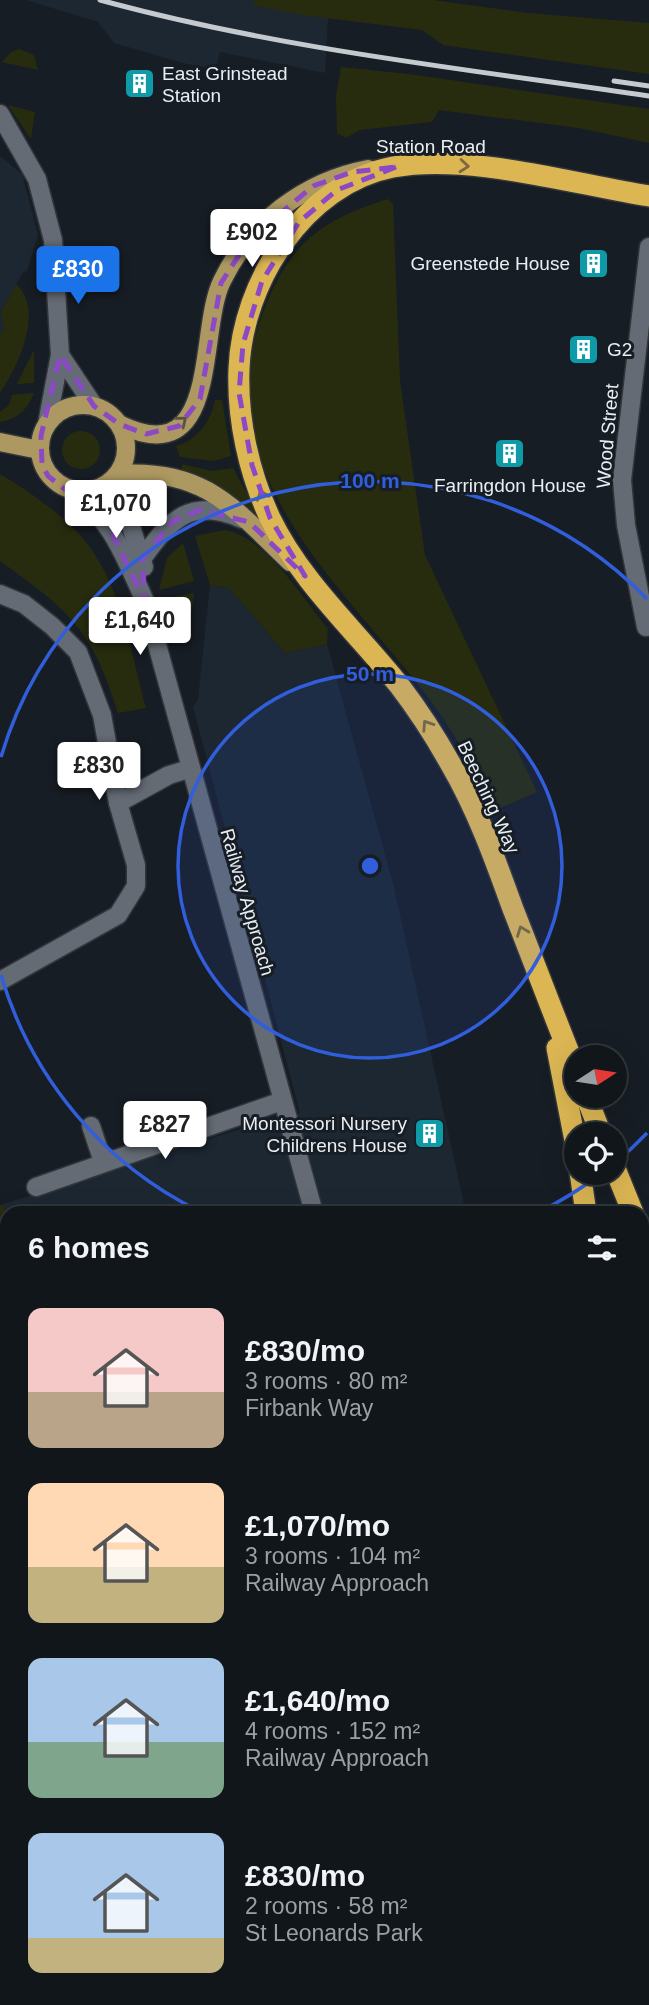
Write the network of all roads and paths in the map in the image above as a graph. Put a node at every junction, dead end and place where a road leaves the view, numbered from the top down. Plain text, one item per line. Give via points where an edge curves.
1 (0, 114) edge
2 (396, 167) junction
3 (649, 196) edge
4 (649, 247) edge
5 (60, 355) junction
6 (94, 406) junction
7 (47, 424) junction
8 (119, 424) junction
9 (0, 442) edge
10 (39, 450) junction
11 (117, 476) junction
12 (72, 491) junction
13 (248, 522) junction
14 (142, 559) junction
15 (305, 576) junction
16 (0, 594) edge
17 (145, 601) junction
18 (646, 627) dead end
19 (190, 769) junction
20 (118, 803) junction
21 (0, 981) edge
22 (546, 995) junction
23 (566, 1045) edge
24 (282, 1101) junction
25 (571, 1122) edge
26 (91, 1126) dead end
27 (103, 1162) junction
28 (582, 1185) edge
29 (622, 1185) edge
30 (36, 1187) dead end
31 (312, 1206) edge
32 (585, 1206) edge
33 (630, 1206) edge

1 - 5 street via 37,179 49,216
2 -> 3 highway, Station Road via 502,169
8 -> 2 main road, Station Road via 146,434 169,431 194,411 203,386 221,283 264,223 322,182 352,172
15 -> 2 highway, Beeching Way via 271,518 252,466 239,393 243,344 262,281 299,222 337,190
4 - 18 street, Wood Street via 622,480
5 - 6 street
5 - 7 street
6 - 7 main road via 72,406
6 - 8 main road
7 - 10 main road
8 - 11 main road via 126,449
9 - 10 main road
10 - 12 main road via 48,476
11 - 12 main road via 95,490
11 - 13 main road, Beeching Way via 139,472 195,482
11 - 14 street, Railway Approach
12 - 17 street, Railway Approach via 106,521
13 - 14 street via 215,510 189,513 167,526
13 - 15 main road, Beeching Way
14 - 17 street, Railway Approach
22 -> 15 highway, Beeching Way via 481,824 452,765 399,686
16 - 20 street via 33,611 78,652 102,715
17 - 19 street, Railway Approach
19 - 20 street via 169,775
19 - 24 street, Railway Approach
20 - 21 street via 136,865 136,886 118,915
22 - 23 highway, Beeching Way
22 - 25 highway
24 - 27 street
24 - 31 street, Railway Approach
26 - 27 street
27 - 30 street
28 - 32 highway
29 - 33 highway

